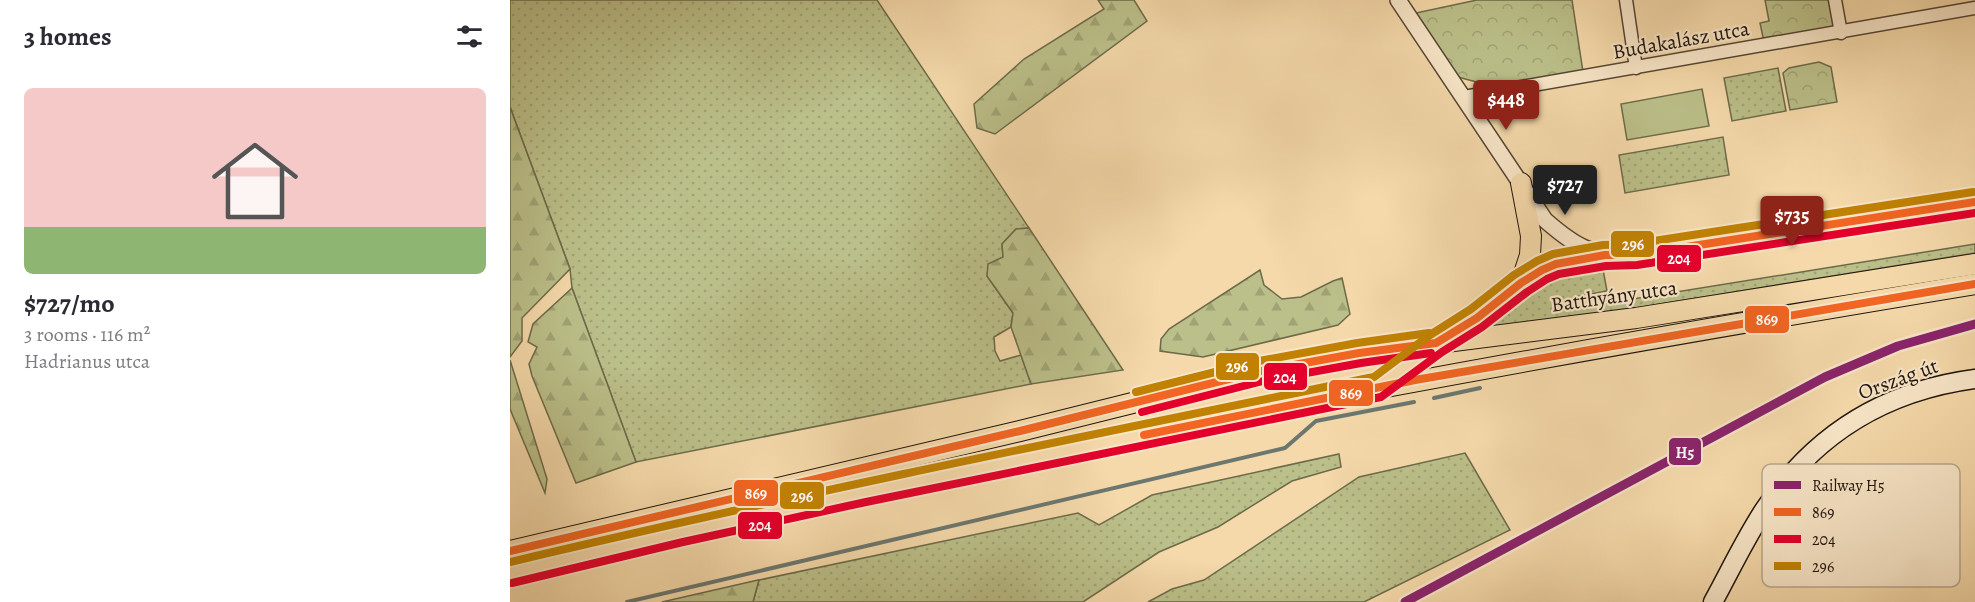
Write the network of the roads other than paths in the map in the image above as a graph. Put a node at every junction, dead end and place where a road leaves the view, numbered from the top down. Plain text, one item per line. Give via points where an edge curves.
1 (1398, 0) edge
2 (1626, 0) edge
3 (1835, 0) edge
4 (1975, 8) edge
5 (1841, 33) junction
6 (1636, 68) junction
7 (1464, 97) junction
8 (1521, 183) junction
9 (1975, 201) edge
10 (1605, 255) junction
11 (1975, 264) edge
12 (1521, 284) junction
13 (1975, 284) edge
14 (1436, 343) junction
15 (1975, 379) edge
16 (1378, 387) junction
17 (1801, 464) edge
18 (1762, 515) edge
19 (510, 551) edge
20 (510, 573) edge
21 (1713, 602) edge

1 - 7 street
2 - 6 street
3 - 5 street
4 - 5 street, Budakalász utca
5 - 6 street, Budakalász utca
6 - 7 street, Budakalász utca
7 - 8 street
8 - 10 street via 1545,220 1562,235
8 - 12 main road via 1531,236
9 - 10 street via 1635,255
10 - 12 main road via 1556,264
11 - 14 main road, Batthyány utca via 1636,318
12 - 14 main road
13 - 16 main road
14 - 16 main road
14 - 19 main road, Batthyány utca via 1261,371
15 - 17 main road, Ország út via 1888,402 1851,422
16 - 20 main road via 1027,457 670,534
18 - 21 main road, Ország út

